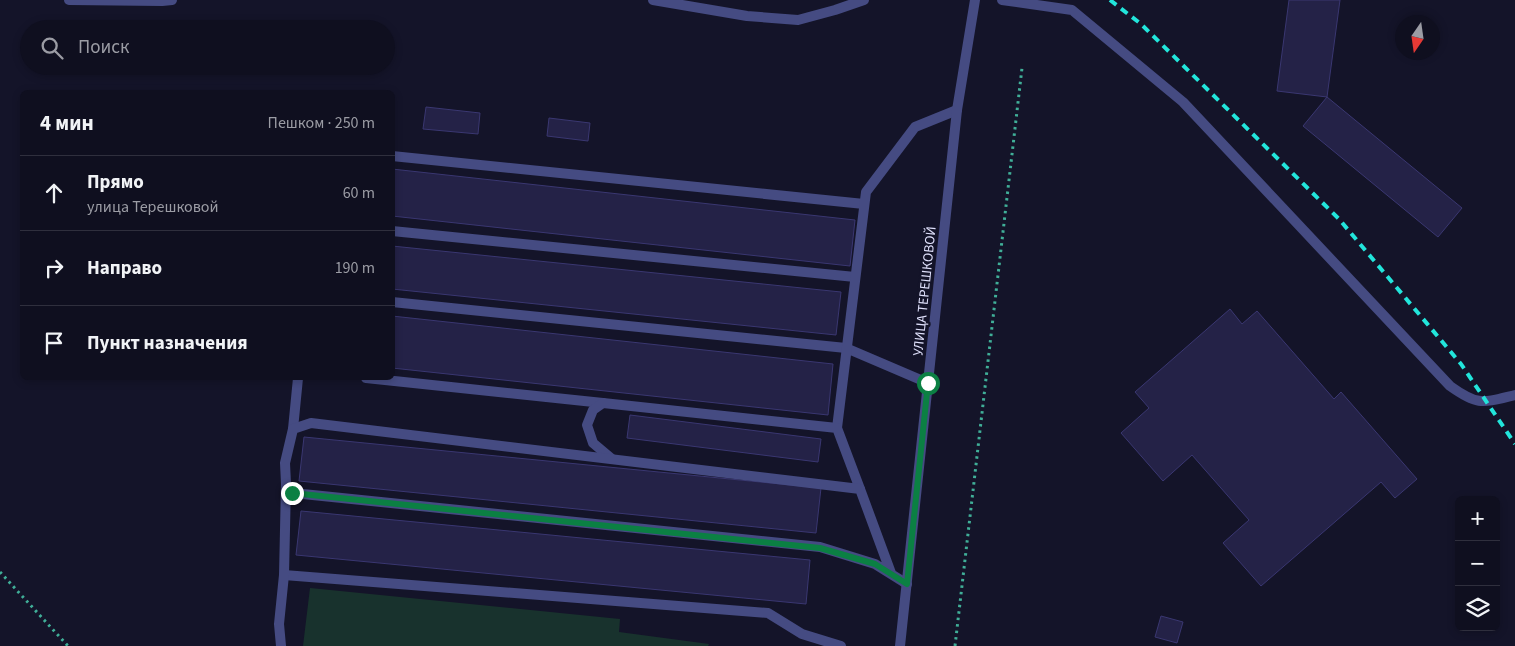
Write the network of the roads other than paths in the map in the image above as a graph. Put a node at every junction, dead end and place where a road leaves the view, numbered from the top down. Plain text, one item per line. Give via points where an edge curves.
1 (70, 0) edge
2 (172, 0) edge
3 (653, 0) edge
4 (864, 0) edge
5 (975, 0) edge
6 (1002, 0) edge
7 (957, 110) junction
8 (395, 156) edge
9 (864, 204) junction
10 (395, 231) edge
11 (855, 278) junction
12 (395, 302) edge
13 (846, 348) junction
14 (298, 380) edge
15 (385, 380) edge
16 (928, 383) junction
17 (1515, 395) edge
18 (603, 403) junction
19 (837, 428) junction
20 (293, 429) junction
21 (612, 459) junction
22 (286, 484) junction
23 (860, 489) junction
24 (891, 573) junction
25 (284, 575) junction
26 (907, 584) junction
27 (282, 646) edge
28 (841, 646) edge
29 (900, 646) edge

1 - 2 street
3 - 4 street via 747,16 798,20
5 - 7 street, УЛИЦА ТЕРЕШКОВОЙ
6 - 17 street via 1072,10 1183,102 1450,386 1467,398 1487,402
7 - 9 street via 915,127 866,192
7 - 16 street, УЛИЦА ТЕРЕШКОВОЙ
8 - 9 street
9 - 11 street
10 - 11 street
11 - 13 street
12 - 13 street
13 - 16 street
13 - 19 street
14 - 20 street
15 - 18 street
16 - 26 street, УЛИЦА ТЕРЕШКОВОЙ
18 - 19 street
18 - 21 street via 593,410 587,426 593,443
19 - 23 street
20 - 21 street via 310,423
20 - 22 street via 285,463
21 - 23 street
22 - 24 street via 292,493 820,548 875,564
22 - 25 street
23 - 24 street
24 - 26 street
25 - 27 street via 279,624
25 - 28 street via 768,613 802,634
26 - 29 street, УЛИЦА ТЕРЕШКОВОЙ

